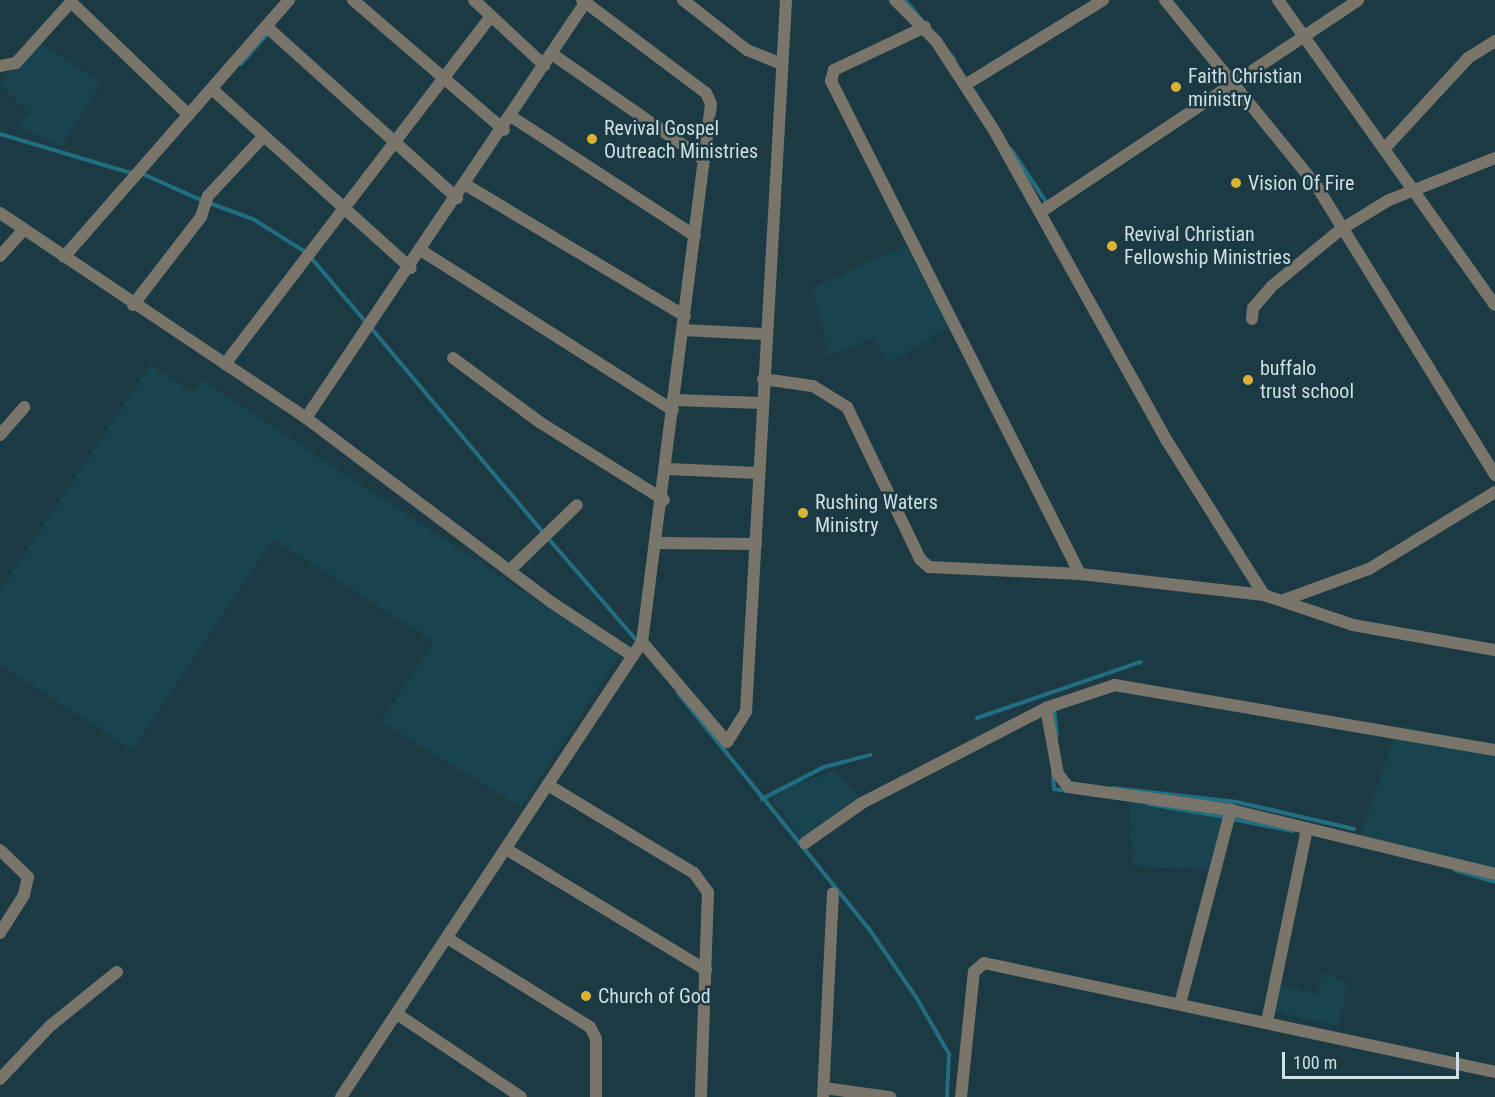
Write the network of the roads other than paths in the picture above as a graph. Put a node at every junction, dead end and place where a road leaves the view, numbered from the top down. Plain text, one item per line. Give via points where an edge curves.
1 (353, 0) edge
2 (474, 0) edge
3 (683, 0) edge
4 (895, 0) edge
5 (1103, 0) edge
6 (1165, 0) edge
7 (1278, 0) edge
8 (1358, 0) edge
9 (585, 1) edge
10 (782, 2) edge
11 (282, 3) edge
12 (491, 16) junction
13 (267, 27) junction
14 (925, 27) junction
15 (1305, 37) junction
16 (1495, 41) edge
17 (552, 54) junction
18 (781, 64) junction
19 (544, 65) junction
20 (0, 66) edge
21 (443, 81) junction
22 (1234, 84) junction
23 (965, 85) junction
24 (213, 90) junction
25 (189, 114) junction
26 (512, 117) junction
27 (504, 130) junction
28 (264, 136) junction
29 (393, 145) junction
30 (1386, 147) junction
31 (1495, 158) edge
32 (703, 159) junction
33 (466, 184) junction
34 (1416, 189) junction
35 (456, 198) junction
36 (345, 208) junction
37 (1042, 211) junction
38 (0, 213) edge
39 (24, 229) junction
40 (1340, 230) junction
41 (695, 236) junction
42 (422, 251) junction
43 (0, 256) edge
44 (64, 257) junction
45 (411, 268) junction
46 (133, 305) junction
47 (1495, 305) edge
48 (685, 316) junction
49 (1252, 319) dead end
50 (683, 330) junction
51 (766, 334) junction
52 (453, 358) dead end
53 (225, 364) junction
54 (763, 379) junction
55 (762, 403) junction
56 (674, 405) junction
57 (24, 407) dead end
58 (306, 418) junction
59 (0, 435) edge
60 (667, 469) junction
61 (758, 472) junction
62 (1495, 475) edge
63 (1495, 492) edge
64 (664, 500) junction
65 (577, 506) dead end
66 (658, 543) junction
67 (756, 544) junction
68 (510, 570) junction
69 (1080, 574) junction
70 (1264, 595) junction
71 (1284, 600) junction
72 (642, 642) junction
73 (1495, 650) edge
74 (633, 656) junction
75 (1046, 708) junction
76 (1495, 750) edge
77 (548, 785) junction
78 (1231, 810) junction
79 (1307, 828) junction
80 (805, 843) dead end
81 (506, 849) junction
82 (0, 850) edge
83 (1495, 874) edge
84 (833, 893) dead end
85 (0, 933) edge
86 (447, 938) junction
87 (706, 970) junction
88 (117, 972) dead end
89 (1180, 1004) junction
90 (398, 1014) junction
91 (1267, 1022) junction
92 (1495, 1072) edge
93 (0, 1079) edge
94 (824, 1093) edge
95 (341, 1097) edge
96 (521, 1097) edge
97 (596, 1097) edge
98 (701, 1097) edge
99 (890, 1097) edge
100 (961, 1097) edge

1 - 21 street
2 - 12 street
3 - 18 street via 747,50
4 - 14 street
5 - 23 street
6 - 22 street
7 - 15 street
8 - 15 street
9 - 17 street
9 - 32 street via 709,96
10 - 18 street
11 - 13 street
12 - 19 street
12 - 21 street
13 - 24 street
13 - 29 street
14 - 23 street
14 - 69 street via 834,70 831,81
15 - 22 street
15 - 30 street
16 - 30 street via 1468,58
17 - 19 street
17 - 32 street
18 - 51 street
19 - 26 street
20 - 25 street via 16,63 71,2
21 - 27 street
21 - 29 street
22 - 37 street
22 - 40 street via 1309,175
23 - 37 street
24 - 25 street
24 - 28 street
25 - 44 street
26 - 27 street
26 - 41 street
27 - 33 street
28 - 36 street
28 - 46 street via 208,196 201,217
29 - 35 street
29 - 36 street
30 - 34 street
31 - 34 street
32 - 41 street
33 - 35 street
33 - 48 street
34 - 40 street
34 - 47 street
35 - 42 street
36 - 45 street
36 - 53 street
37 - 70 street via 1167,441
38 - 39 street
39 - 43 street
39 - 44 street
40 - 49 street via 1271,287 1253,308
40 - 62 street via 1406,327 1444,400
41 - 48 street
42 - 45 street
42 - 56 street
44 - 46 street
45 - 58 street
46 - 53 street
48 - 50 street
50 - 51 street
50 - 56 street
51 - 54 street
52 - 64 street via 560,436
53 - 58 street
54 - 55 street
54 - 69 street via 820,388 847,407 929,567
55 - 56 street
55 - 61 street
56 - 60 street
57 - 59 street
58 - 68 street
60 - 61 street
60 - 64 street
61 - 67 street
63 - 71 street via 1369,569
64 - 66 street
65 - 68 street
66 - 67 street
66 - 72 street
67 - 72 street via 746,712 727,742
68 - 74 street
69 - 70 street
70 - 71 street
71 - 73 street via 1353,625
72 - 74 street
74 - 77 street
75 - 76 street via 1115,685
75 - 78 street via 1058,774 1068,787
75 - 80 street via 862,803
77 - 81 street
77 - 87 street via 702,882 710,903
78 - 79 street
78 - 89 street
79 - 83 street
79 - 91 street
81 - 86 street
81 - 87 street
82 - 85 street via 28,877 24,895
84 - 94 street
86 - 90 street
86 - 97 street via 590,1027 597,1039
87 - 98 street
88 - 93 street via 50,1026
89 - 91 street
89 - 100 street via 979,964
90 - 95 street
90 - 96 street
91 - 92 street
94 - 99 street

